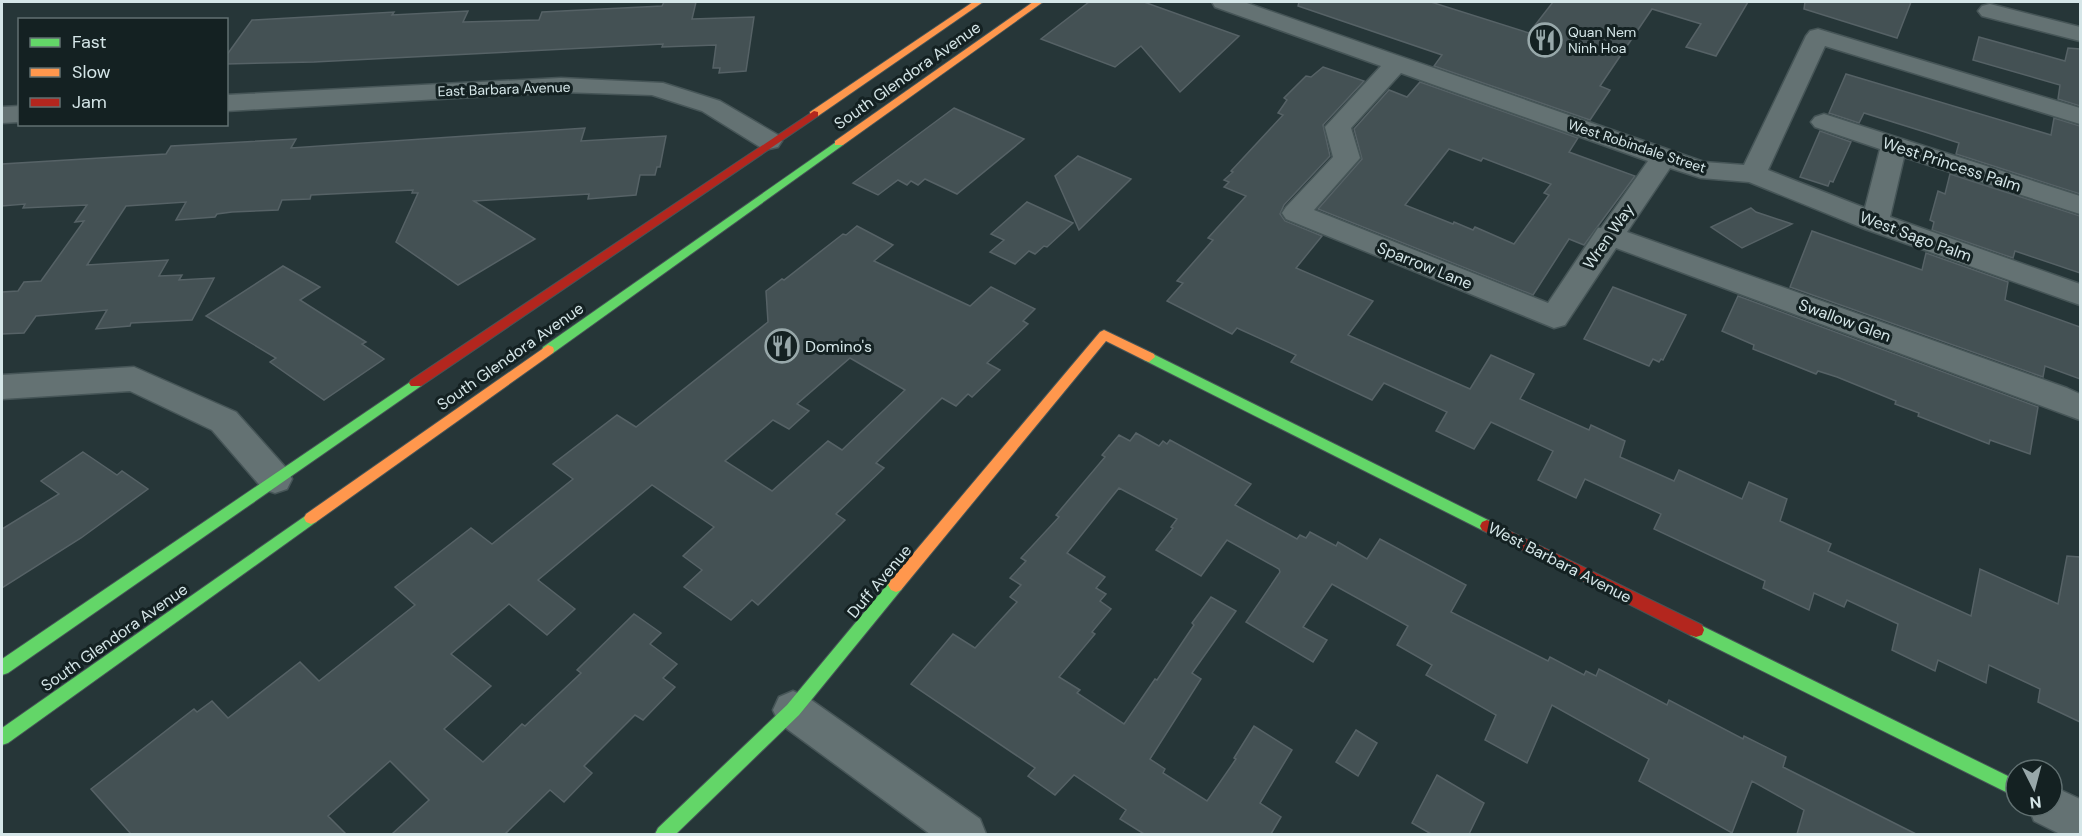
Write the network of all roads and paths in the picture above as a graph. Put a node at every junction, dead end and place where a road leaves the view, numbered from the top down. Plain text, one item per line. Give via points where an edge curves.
1 (978, 2) edge
2 (1038, 2) edge
3 (1222, 2) edge
4 (1990, 11) dead end
5 (2080, 34) edge
6 (896, 57) junction
7 (1397, 63) junction
8 (939, 73) junction
9 (228, 103) edge
10 (18, 114) edge
11 (2, 115) edge
12 (2080, 116) edge
13 (1824, 122) dead end
14 (769, 141) junction
15 (1894, 145) junction
16 (1664, 157) junction
17 (1753, 174) junction
18 (2080, 205) edge
19 (1875, 222) junction
20 (1608, 235) junction
21 (2080, 296) edge
22 (1554, 317) joint
23 (1104, 335) joint
24 (2, 387) edge
25 (2080, 408) edge
26 (275, 478) junction
27 (2, 668) edge
28 (793, 710) junction
29 (2, 737) edge
30 (2004, 783) edge
31 (2064, 814) edge
32 (2080, 822) edge
33 (664, 834) edge
34 (965, 834) edge

1 - 6 main road, South Glendora Avenue
2 - 8 main road, South Glendora Avenue
3 - 7 street, West Robindale Street
4 - 5 street
6 - 8 main road
6 - 14 main road, South Glendora Avenue
7 - 16 street, West Robindale Street
7 - 22 street, Sparrow Lane via 1338,127 1347,158 1296,213
8 - 29 main road, South Glendora Avenue
9 - 14 street, East Barbara Avenue via 561,86 654,88 711,106
10 - 11 street
12 - 17 street via 1818,36
13 - 15 street, West Princess Palm
14 - 26 main road, South Glendora Avenue
15 - 18 street, West Princess Palm
15 - 19 street
16 - 17 street, West Robindale Street via 1701,170
16 - 20 street, Wren Way
17 - 19 street, West Sago Palm
19 - 21 street, West Sago Palm
20 - 22 street, Wren Way
20 - 25 street, Swallow Glen
23 - 28 main road, Duff Avenue
23 - 30 main road, West Barbara Avenue
24 - 26 street via 134,379 224,421
26 - 27 main road, South Glendora Avenue
28 - 33 main road, Duff Avenue
28 - 34 street
31 - 32 street

